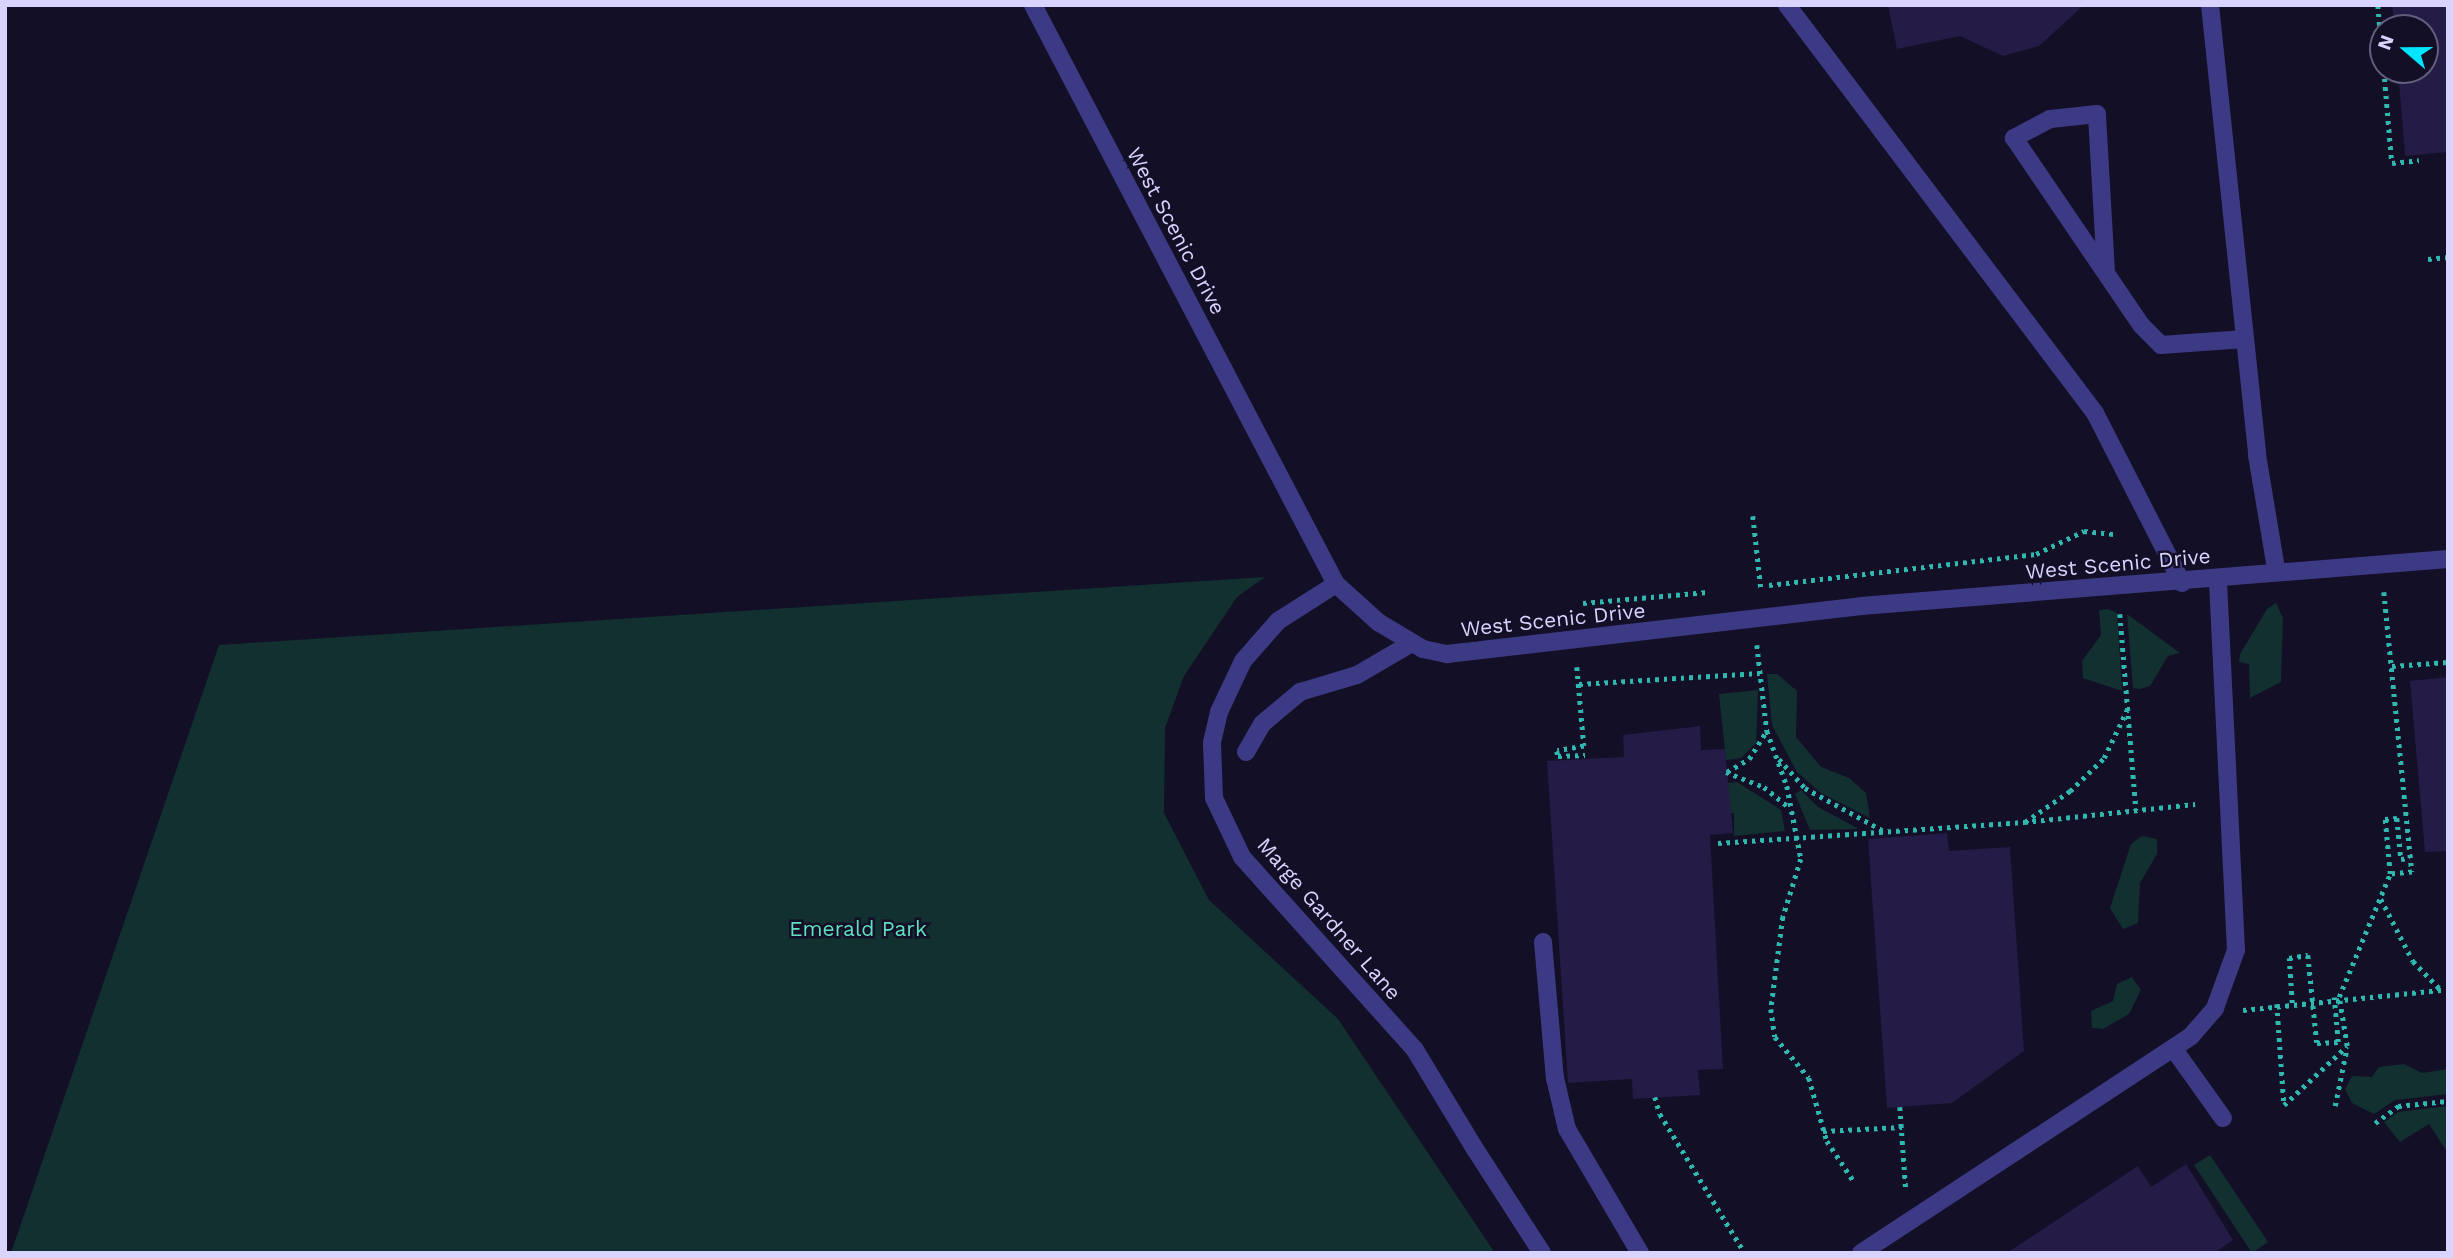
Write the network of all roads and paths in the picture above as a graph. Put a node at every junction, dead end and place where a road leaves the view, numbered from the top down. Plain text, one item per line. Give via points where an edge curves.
1 (1033, 5) edge
2 (1787, 5) edge
3 (2210, 5) edge
4 (2385, 84) edge
5 (2419, 160) dead end
6 (2448, 257) edge
7 (2428, 259) dead end
8 (2106, 272) junction
9 (2245, 339) junction
10 (1753, 516) dead end
11 (2114, 534) dead end
12 (2448, 559) edge
13 (2276, 569) junction
14 (2218, 579) junction
15 (2182, 583) junction
16 (1336, 584) junction
17 (2384, 587) dead end
18 (1747, 588) dead end
19 (1762, 590) junction
20 (1720, 591) dead end
21 (1583, 603) dead end
22 (2120, 614) dead end
23 (1756, 640) dead end
24 (1412, 643) junction
25 (2448, 662) edge
26 (1576, 663) dead end
27 (2392, 666) junction
28 (1760, 673) junction
29 (1579, 684) junction
30 (2128, 706) junction
31 (1767, 731) junction
32 (1246, 752) dead end
33 (1585, 755) dead end
34 (1776, 756) junction
35 (2195, 804) dead end
36 (1789, 807) junction
37 (2136, 810) junction
38 (2024, 822) junction
39 (1883, 831) junction
40 (1799, 837) junction
41 (1718, 843) dead end
42 (2410, 858) junction
43 (2390, 874) junction
44 (2380, 898) junction
45 (1543, 942) dead end
46 (2441, 989) junction
47 (2448, 989) edge
48 (2337, 997) junction
49 (2313, 1000) junction
50 (2292, 1003) junction
51 (2277, 1004) junction
52 (2237, 1011) dead end
53 (2347, 1046) junction
54 (2173, 1048) junction
55 (1655, 1097) dead end
56 (2448, 1101) edge
57 (2335, 1106) dead end
58 (1900, 1107) dead end
59 (2223, 1118) dead end
60 (2375, 1123) dead end
61 (1902, 1127) junction
62 (1822, 1131) junction
63 (1853, 1180) dead end
64 (1906, 1192) dead end
65 (1743, 1251) dead end
66 (1542, 1253) edge
67 (1640, 1253) edge
68 (1861, 1253) edge

1 - 16 street, West Scenic Drive
2 - 15 street via 2095,413
3 - 9 street
4 - 5 path via 2392,163
6 - 7 path
8 - 8 street via 2014,138 2050,119 2097,114
8 - 9 street via 2161,345
9 - 13 street
10 - 19 path
11 - 19 path via 2084,531 2036,554
12 - 13 street, West Scenic Drive
13 - 14 street, West Scenic Drive
14 - 15 street, West Scenic Drive
14 - 54 street via 2236,950 2215,1008
15 - 24 street, West Scenic Drive via 1861,606 1447,654
16 - 24 street, West Scenic Drive via 1378,622
16 - 66 street, Marge Gardner Lane via 1278,621 1243,661 1219,712 1212,743 1214,798 1242,857 1415,1050
17 - 27 path
18 - 19 path
20 - 21 path
22 - 30 path
23 - 28 path
24 - 32 street via 1357,675 1300,692 1262,724
25 - 27 path
26 - 29 path
27 - 42 path
28 - 29 path
28 - 31 path
29 - 33 path via 1584,746 1557,751 1558,756
30 - 37 path
30 - 38 path via 2104,758 2070,791
31 - 34 path
31 - 36 path via 1749,759 1727,772 1764,787
34 - 36 path
34 - 39 path via 1805,788
35 - 37 path
36 - 40 path
37 - 38 path
38 - 39 path
39 - 40 path
40 - 41 path
40 - 62 path via 1801,859 1783,917 1771,1009 1775,1037 1809,1078
42 - 43 path via 2412,872
42 - 43 path via 2401,859 2397,818 2385,819
43 - 44 path
44 - 46 path via 2413,961
44 - 48 path
45 - 67 street via 1555,1078 1567,1129
46 - 47 path
46 - 48 path
48 - 49 path
48 - 49 path via 2338,1042 2317,1043
48 - 53 path
49 - 50 path
49 - 50 path via 2308,955 2288,958
50 - 51 path
51 - 52 path
51 - 53 path via 2284,1105
53 - 57 path
54 - 59 street
54 - 68 street
55 - 65 path via 1660,1114
56 - 60 path via 2398,1106
58 - 61 path
61 - 62 path
61 - 64 path
62 - 63 path

